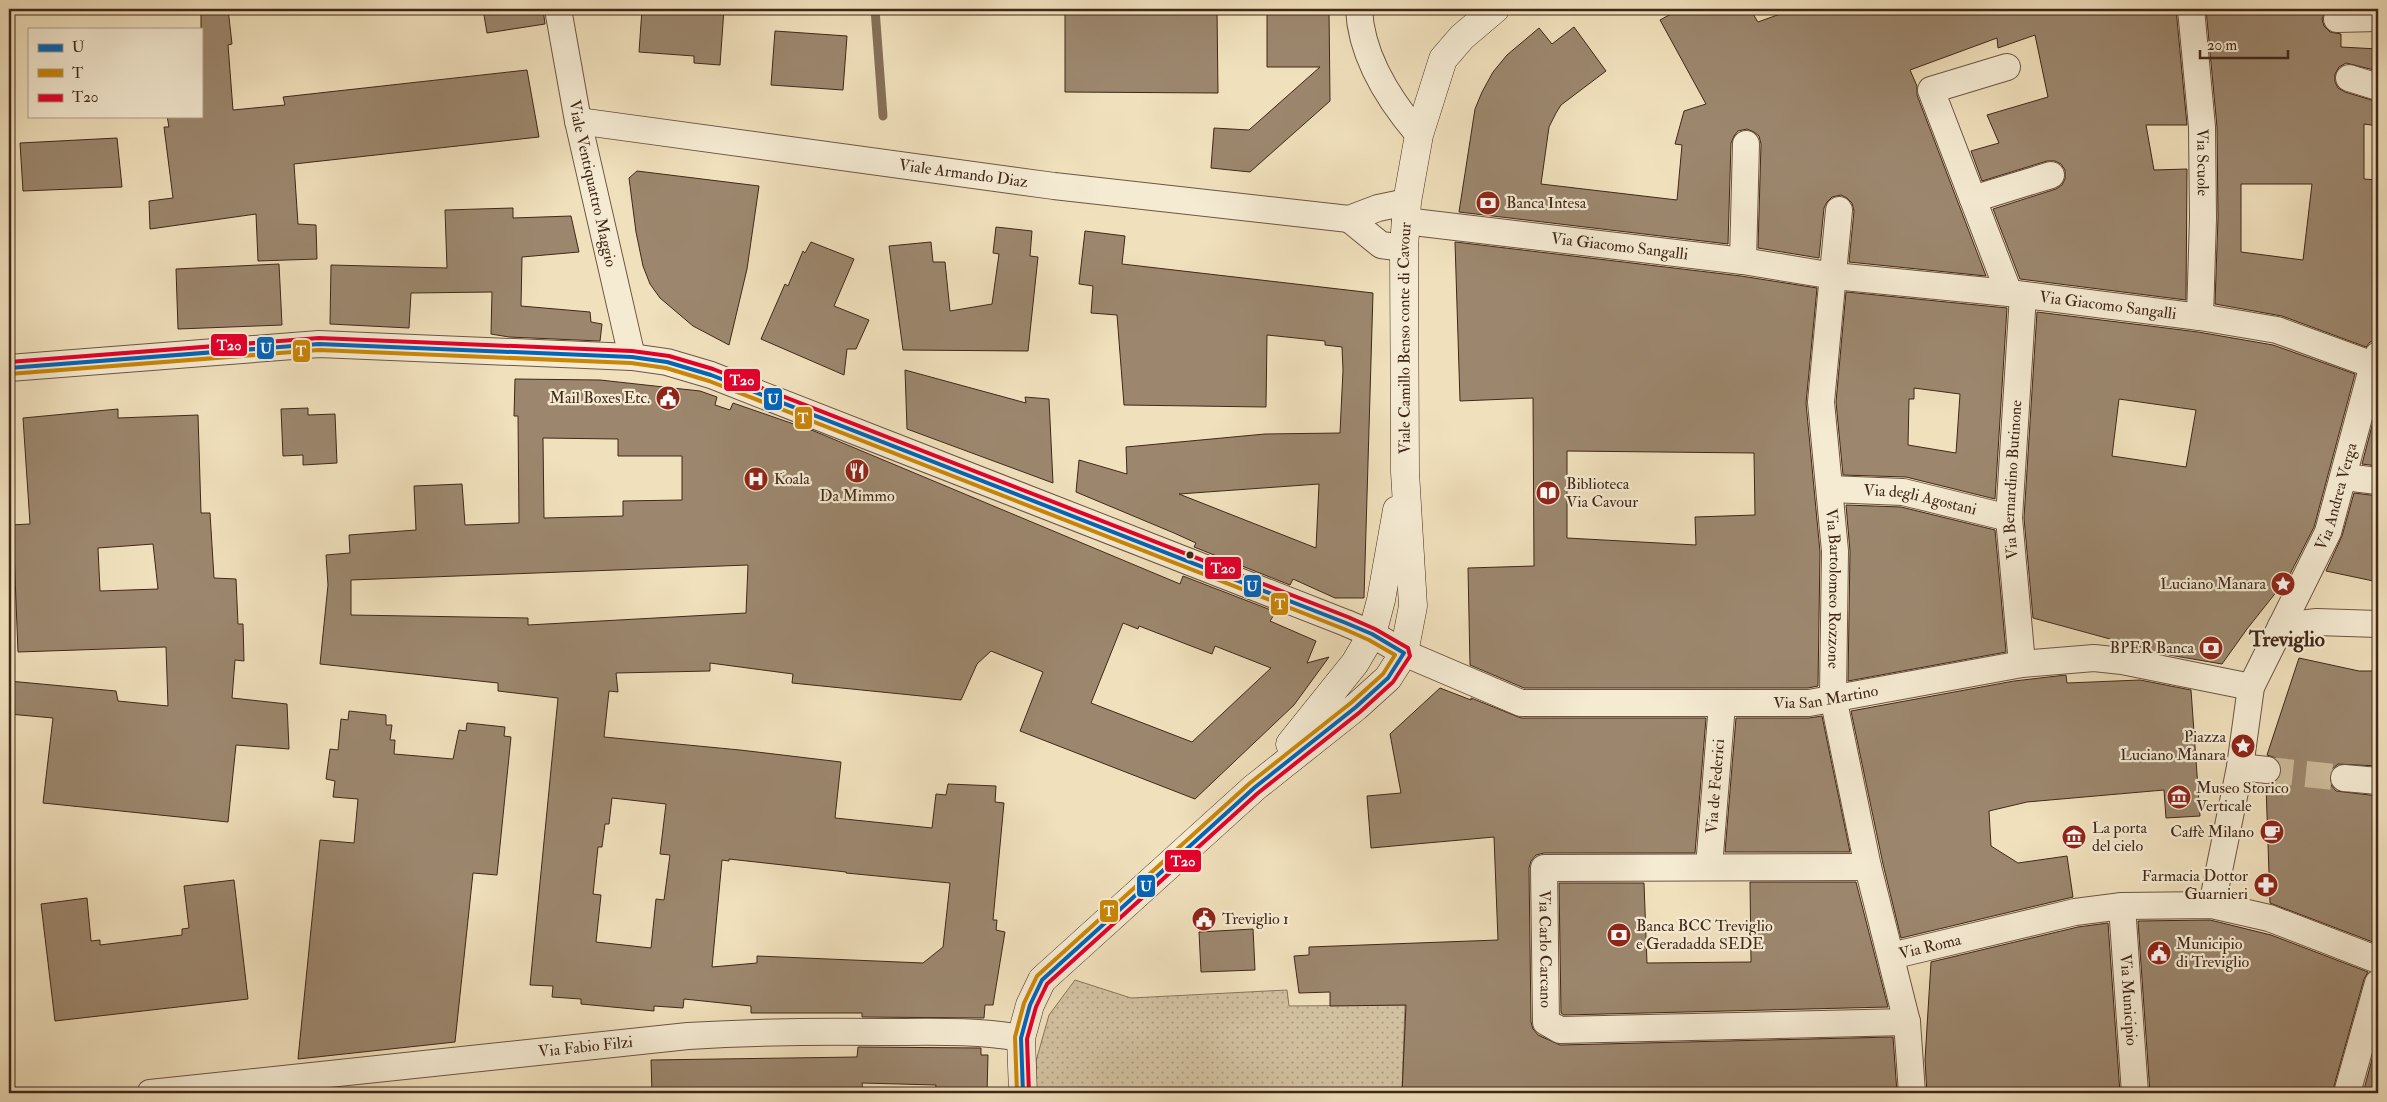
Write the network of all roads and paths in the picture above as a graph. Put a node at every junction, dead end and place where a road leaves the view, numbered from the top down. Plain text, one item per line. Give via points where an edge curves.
1 (558, 9) edge
2 (1359, 9) edge
3 (2191, 9) edge
4 (1489, 13) edge
5 (2378, 18) edge
6 (2337, 19) dead end
7 (2007, 68) dead end
8 (2349, 78) dead end
9 (2378, 87) edge
10 (578, 121) junction
11 (1419, 135) junction
12 (1746, 144) dead end
13 (2052, 175) dead end
14 (1973, 199) junction
15 (1839, 210) dead end
16 (1406, 211) junction
17 (1349, 219) junction
18 (1404, 248) junction
19 (1743, 261) junction
20 (1834, 276) junction
21 (2016, 294) junction
22 (2200, 317) junction
23 (632, 357) junction
24 (2376, 360) edge
25 (9, 368) edge
26 (1405, 472) junction
27 (2344, 477) junction
28 (2378, 480) edge
29 (1830, 489) junction
30 (2009, 518) junction
31 (2378, 624) edge
32 (2281, 626) junction
33 (1372, 634) junction
34 (1404, 653) junction
35 (2022, 664) junction
36 (2251, 686) junction
37 (1833, 697) junction
38 (1722, 704) junction
39 (2240, 767) junction
40 (2267, 770) tunnel mouth
41 (2344, 778) tunnel mouth
42 (2378, 781) edge
43 (1254, 788) junction
44 (1709, 867) junction
45 (1868, 867) junction
46 (2212, 905) junction
47 (2122, 906) junction
48 (1891, 956) junction
49 (2378, 960) edge
50 (2378, 983) edge
51 (1907, 1022) junction
52 (1020, 1038) junction
53 (251, 1088) edge
54 (150, 1093) edge
55 (1022, 1093) edge
56 (1912, 1093) edge
57 (2135, 1093) edge
58 (2347, 1093) edge

1 - 10 street, Viale Ventiquattro Maggio
2 - 11 street via 1373,66 1402,116
3 - 22 street, Via Scuole via 2202,126
4 - 11 street, Viale Camillo Benso conte di Cavour via 1462,37 1444,59
5 - 6 street
7 - 14 street, Via Bernardino Butinone via 1931,90
8 - 9 street
10 - 17 street, Viale Armando Diaz via 1054,186
10 - 23 street, Viale Ventiquattro Maggio
11 - 16 street, Viale Camillo Benso conte di Cavour
12 - 19 street
13 - 14 street
14 - 21 street, Via Bernardino Butinone
15 - 20 street
16 - 17 street, Viale Armando Diaz via 1378,208
16 - 18 street, Viale Camillo Benso conte di Cavour
16 - 19 street, Via Giacomo Sangalli
17 - 18 street via 1382,245
18 - 26 street, Viale Camillo Benso conte di Cavour
19 - 20 street, Via Giacomo Sangalli
20 - 21 street, Via Giacomo Sangalli
20 - 29 street, Via Bartolomeo Rozzone via 1821,402
21 - 22 street, Via Giacomo Sangalli
21 - 30 street, Via Bernardino Butinone
22 - 24 street, Via Giacomo Sangalli via 2277,330
23 - 25 street, Via San Martino via 319,344
23 - 33 street, Via San Martino via 667,362 712,375
24 - 27 street, Via Andrea Verga
26 - 33 street, Viale Camillo Benso conte di Cavour
26 - 34 street, Viale Camillo Benso conte di Cavour via 1413,606
27 - 28 street
27 - 32 street, Via Andrea Verga via 2328,532
29 - 30 street, Via degli Agostani via 1903,492
29 - 37 street, Via Bartolomeo Rozzone via 1835,551
30 - 35 street, Via Bernardino Butinone
31 - 32 street via 2317,622
32 - 36 street
33 - 34 street, Via San Martino
33 - 43 street, Viale Camillo Benso conte di Cavour via 1329,698
34 - 38 street, Via San Martino via 1521,703
34 - 43 street via 1388,678 1356,707
35 - 36 street, Via San Martino via 2094,658
35 - 37 street, Via San Martino
36 - 39 street
37 - 38 street, Via San Martino via 1809,703
37 - 45 street, Via Bartolomeo Rozzone
38 - 44 street, Via de Federici
39 - 40 street
39 - 46 street
41 - 42 street
43 - 52 street via 1042,980
44 - 45 street, Via Carlo Carcano
44 - 51 street, Via Carlo Carcano via 1544,868 1546,1022 1560,1030
45 - 48 street, Via Bartolomeo Rozzone
46 - 47 street
46 - 49 street via 2261,915
47 - 48 street, Via Roma via 2075,912
47 - 57 street, Via Municipio
48 - 51 street, Via Roma
50 - 58 street
51 - 56 street, Via Roma
52 - 53 street, Via Fabio Filzi via 947,1032 760,1031 608,1045
52 - 55 street
53 - 54 street, Via Fabio Filzi

